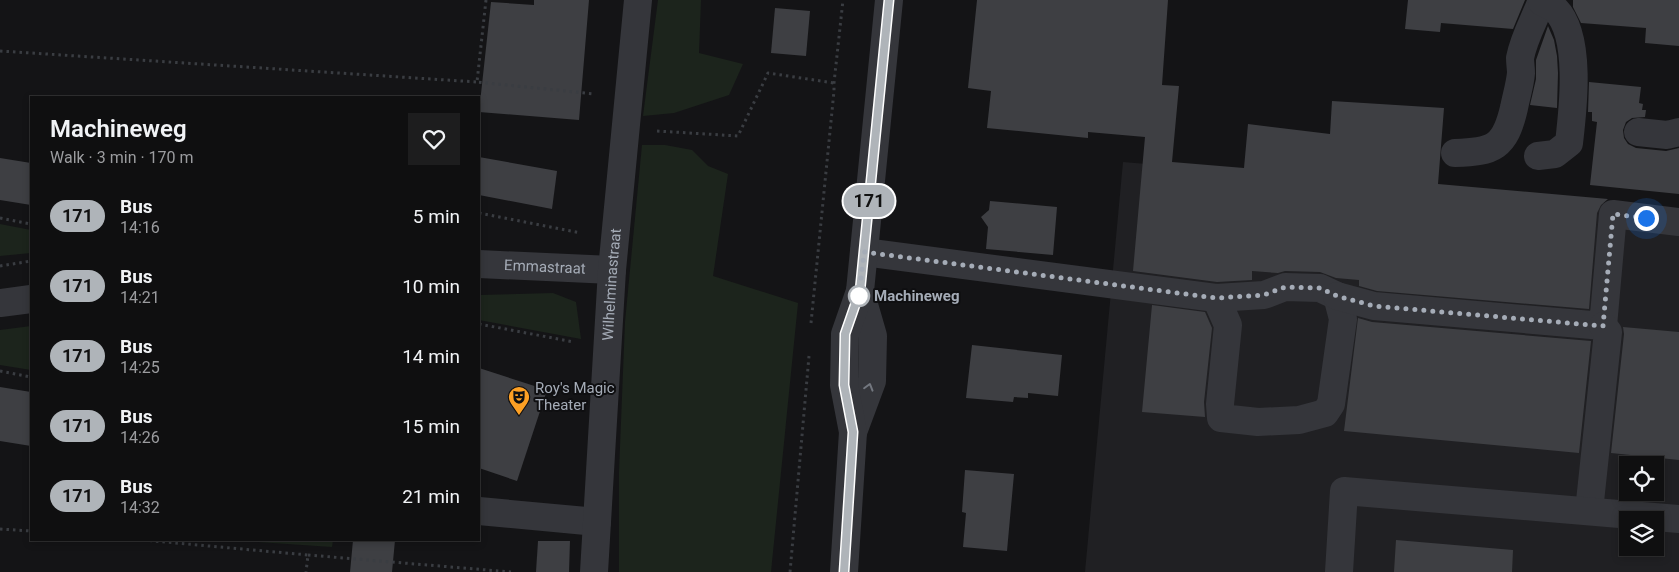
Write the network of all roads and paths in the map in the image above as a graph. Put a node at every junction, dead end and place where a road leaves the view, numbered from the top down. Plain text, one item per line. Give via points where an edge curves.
1 (486, 0) edge
2 (638, 0) edge
3 (843, 0) edge
4 (889, 0) edge
5 (1542, 1) edge
6 (0, 51) edge
7 (477, 82) junction
8 (834, 83) junction
9 (629, 97) junction
10 (626, 128) junction
11 (1638, 132) dead end
12 (1679, 132) edge
13 (1455, 153) dead end
14 (1538, 156) dead end
15 (480, 213) edge
16 (0, 218) edge
17 (1679, 222) edge
18 (30, 224) edge
19 (615, 240) junction
20 (864, 252) junction
21 (30, 262) edge
22 (480, 264) edge
23 (0, 266) edge
24 (612, 270) junction
25 (1337, 296) junction
26 (1216, 298) junction
27 (30, 299) edge
28 (0, 303) edge
29 (480, 324) edge
30 (1603, 326) junction
31 (811, 329) dead end
32 (608, 348) junction
33 (810, 348) dead end
34 (0, 371) edge
35 (30, 377) edge
36 (480, 511) edge
37 (1589, 512) junction
38 (1679, 519) edge
39 (597, 522) junction
40 (0, 529) edge
41 (30, 531) edge
42 (154, 541) edge
43 (200, 541) edge
44 (200, 545) junction
45 (308, 555) junction
46 (306, 572) edge
47 (512, 572) edge
48 (594, 572) edge
49 (790, 572) edge
50 (844, 572) edge
51 (1339, 572) edge

1 - 7 path
2 - 9 street, Wilhelminastraat
3 - 8 path
4 - 20 street
5 - 13 street via 1520,59 1521,74 1507,133 1500,143 1487,150
5 - 14 street via 1564,20 1570,37 1574,106 1569,144 1555,154
6 - 7 path
7 - 9 path
8 - 10 path via 768,73 738,136
8 - 31 path
9 - 10 street, Wilhelminastraat
10 - 19 street, Wilhelminastraat
11 - 12 street via 1667,135
15 - 19 path
16 - 18 path
17 - 30 street via 1613,214
19 - 24 street, Wilhelminastraat
20 - 26 street
20 - 50 street via 860,291 873,336 872,382 853,432
21 - 23 path
22 - 24 street, Emmastraat
24 - 32 street, Wilhelminastraat
25 - 26 street via 1320,288 1285,287 1264,295
25 - 26 street via 1343,319 1331,404 1325,413 1300,420 1258,422 1221,418 1228,325
25 - 30 street via 1374,306
27 - 28 street
29 - 32 path
30 - 37 street via 1608,332
32 - 39 street, Wilhelminastraat
33 - 49 path
34 - 35 path
36 - 39 street
37 - 38 street
37 - 51 street via 1344,491
39 - 48 street, Wilhelminastraat
40 - 41 path
42 - 44 path
43 - 44 path
44 - 45 path
45 - 46 path
45 - 47 path

